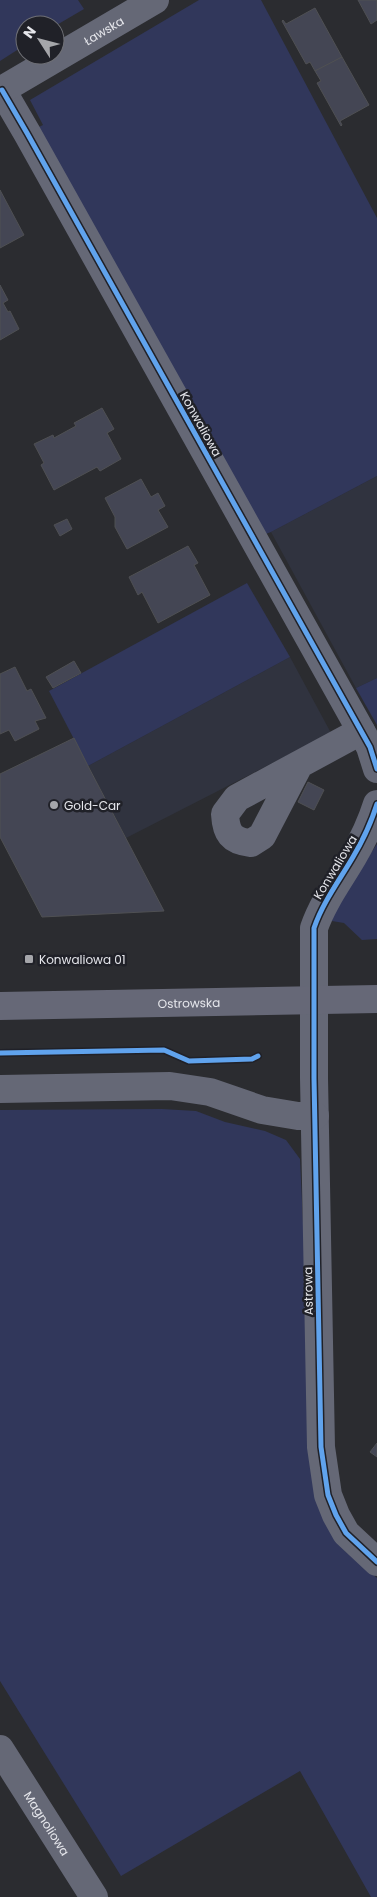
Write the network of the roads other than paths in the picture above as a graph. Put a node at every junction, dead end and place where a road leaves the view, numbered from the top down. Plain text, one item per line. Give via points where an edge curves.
1 (155, 0) edge
2 (1, 91) edge
3 (361, 731) junction
4 (299, 765) dead end
5 (377, 769) edge
6 (377, 804) edge
7 (377, 999) edge
8 (315, 1001) junction
9 (0, 1006) edge
10 (0, 1088) edge
11 (315, 1116) junction
12 (377, 1562) edge
13 (0, 1749) edge
14 (94, 1897) edge

1 - 2 street, Ławska
2 - 3 street, Konwaliowa
3 - 4 street
3 - 5 street, Konwaliowa
6 - 8 street, Konwaliowa via 370,827 321,909 314,928
7 - 8 main road, Ostrowska
8 - 9 main road, Ostrowska
8 - 11 street, Astrowa
10 - 11 street via 170,1086 210,1092 262,1110
11 - 12 street, Astrowa via 324,1470 328,1496 346,1533
13 - 14 street, Magnoliowa

